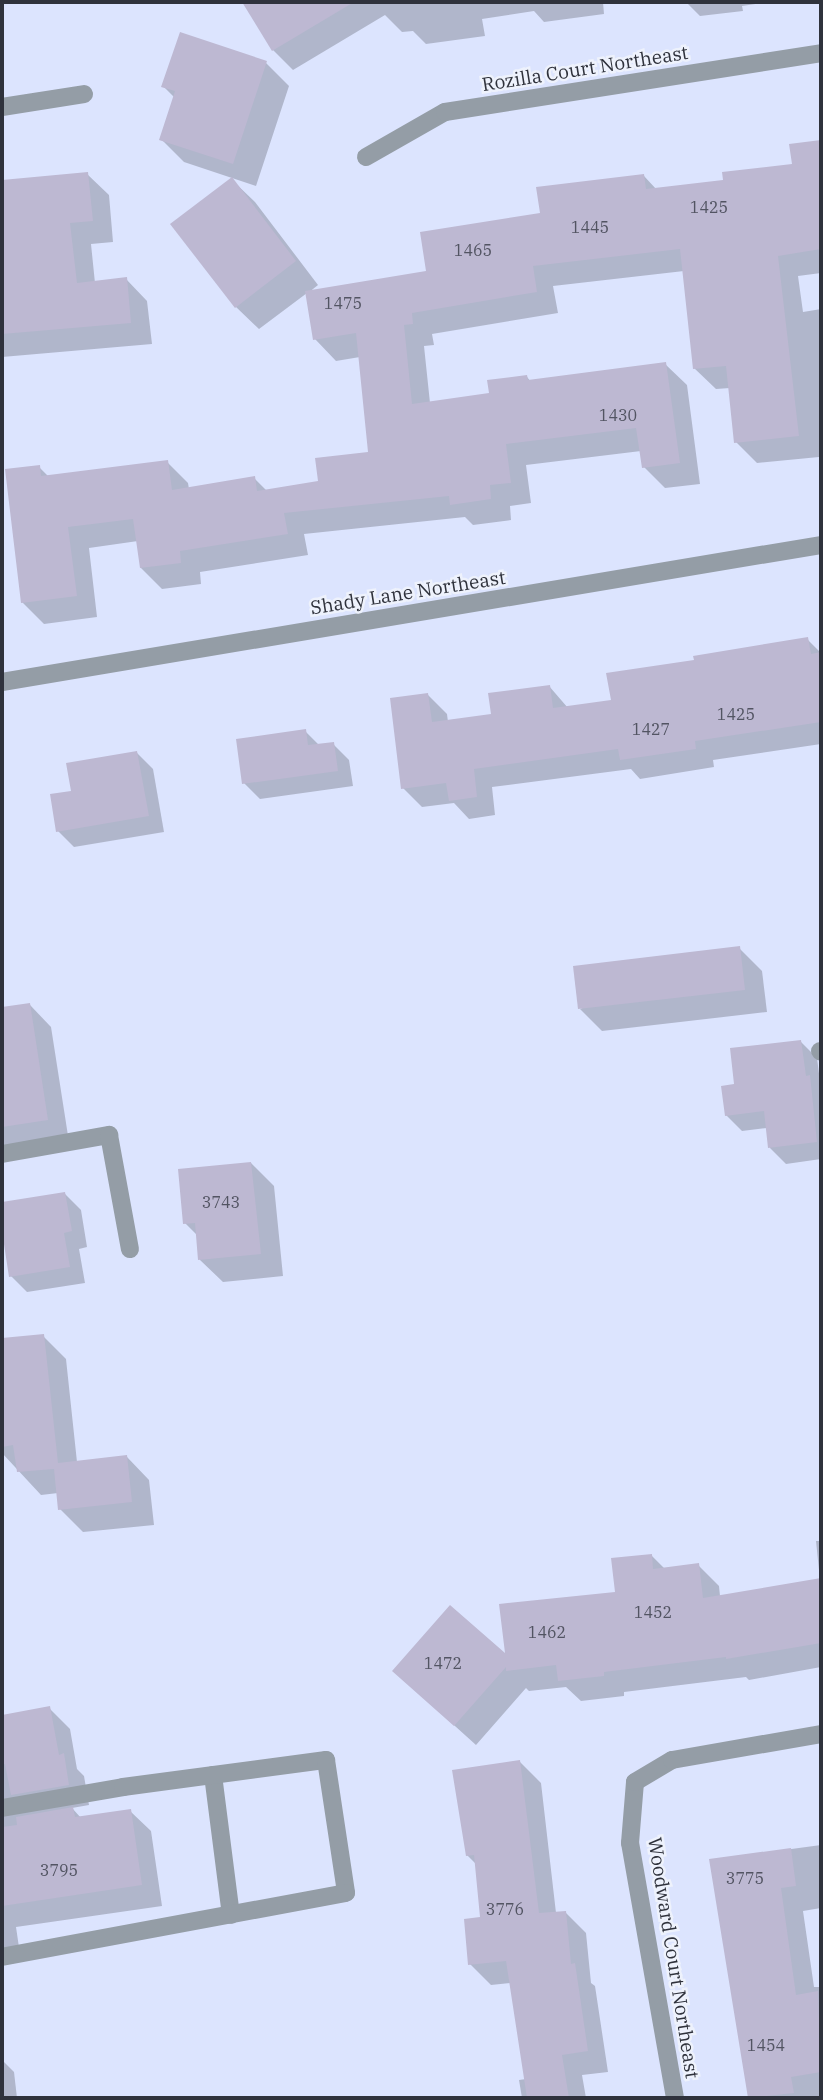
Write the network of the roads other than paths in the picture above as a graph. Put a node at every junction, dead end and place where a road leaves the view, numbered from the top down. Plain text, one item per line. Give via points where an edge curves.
1 (821, 53) edge
2 (84, 94) dead end
3 (2, 107) edge
4 (366, 157) dead end
5 (821, 545) edge
6 (2, 682) edge
7 (2, 1154) edge
8 (130, 1249) dead end
9 (821, 1734) edge
10 (213, 1775) junction
11 (2, 1808) edge
12 (231, 1915) junction
13 (2, 1957) edge
14 (675, 2098) edge

1 - 4 street, Rozilla Court Northeast via 445,112
2 - 3 street
5 - 6 street, Shady Lane Northeast
7 - 8 street via 109,1135
9 - 14 street, Woodward Court Northeast via 672,1760 635,1782 630,1843
10 - 11 street
10 - 12 street
10 - 12 street via 326,1760 346,1893
12 - 13 street

